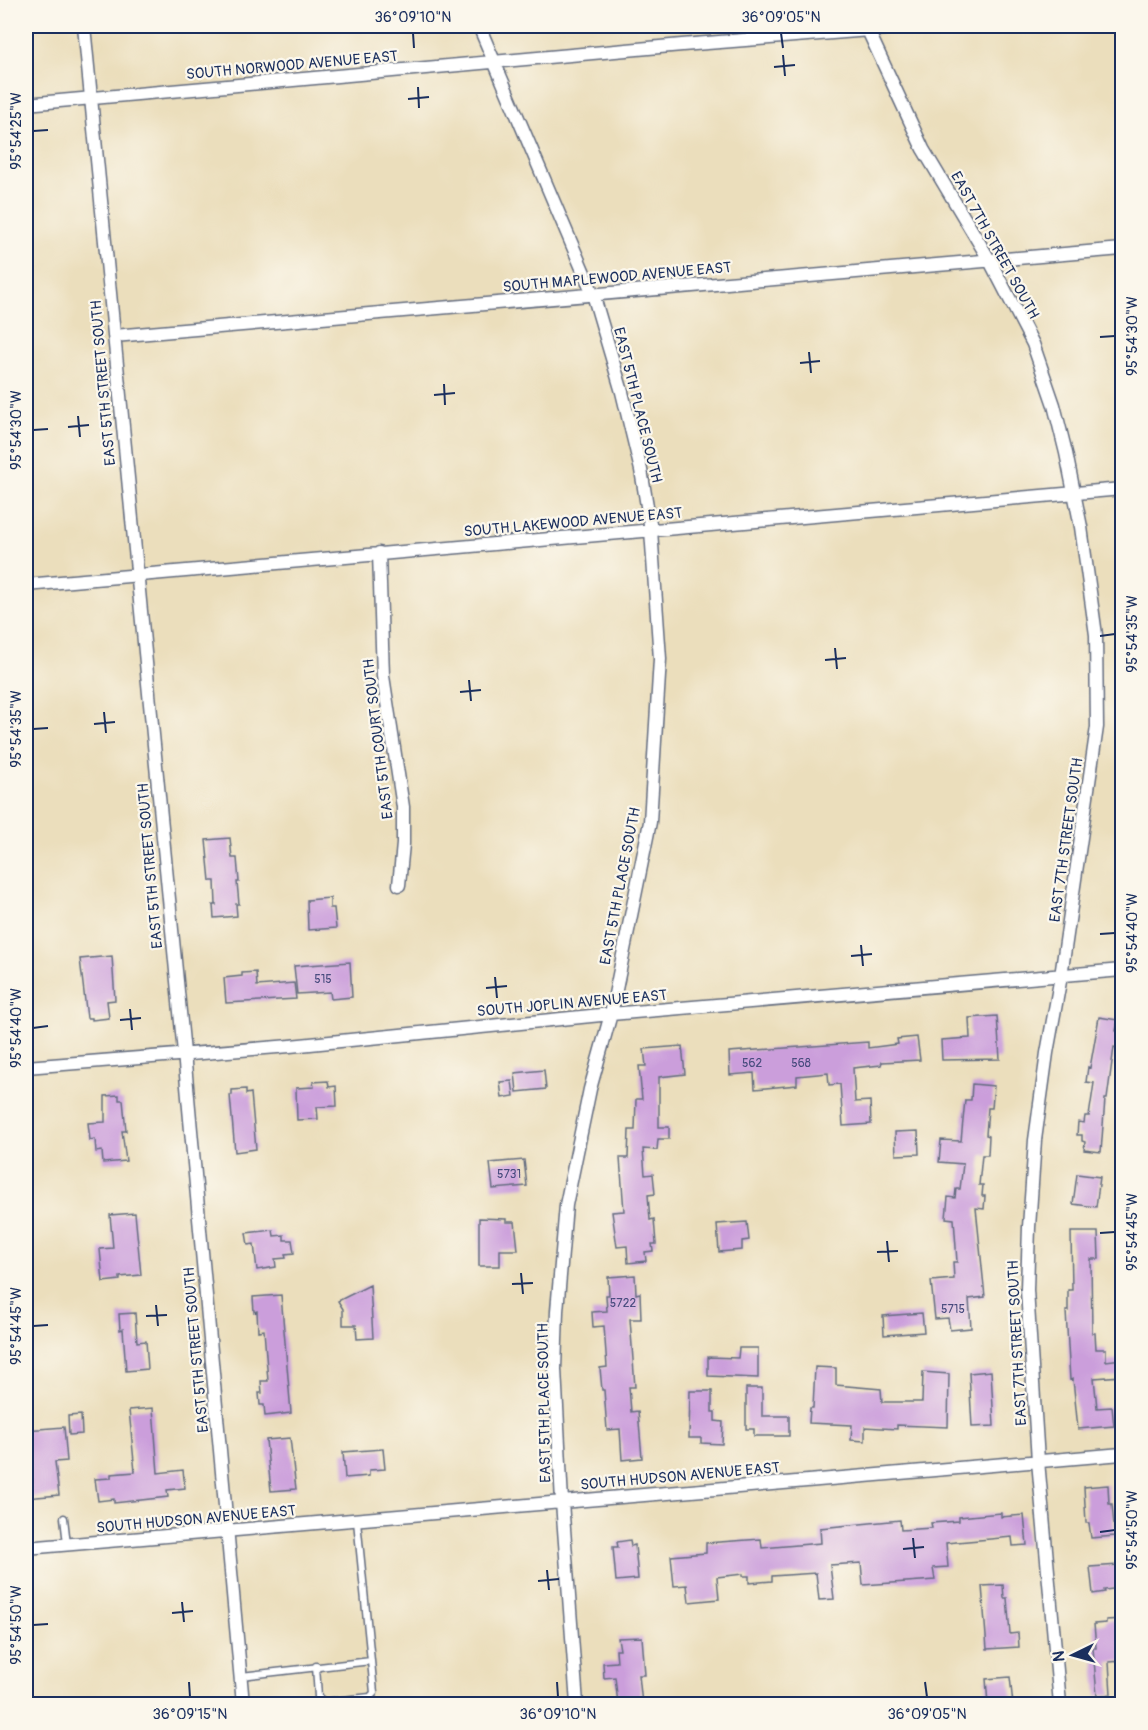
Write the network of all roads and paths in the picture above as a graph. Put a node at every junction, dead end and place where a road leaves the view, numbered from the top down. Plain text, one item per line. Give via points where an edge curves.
1 (84, 26) edge
2 (479, 26) edge
3 (920, 26) edge
4 (867, 28) edge
5 (494, 63) junction
6 (91, 98) junction
7 (26, 104) edge
8 (1122, 249) edge
9 (990, 261) junction
10 (593, 294) junction
11 (114, 336) junction
12 (1122, 489) edge
13 (1075, 494) junction
14 (651, 530) junction
15 (379, 553) junction
16 (137, 574) junction
17 (26, 585) edge
18 (399, 885) dead end
19 (1122, 970) edge
20 (1061, 976) junction
21 (610, 1014) junction
22 (184, 1053) junction
23 (26, 1068) edge
24 (1122, 1454) edge
25 (1038, 1461) junction
26 (562, 1502) junction
27 (64, 1518) dead end
28 (357, 1521) junction
29 (227, 1532) junction
30 (67, 1545) junction
31 (26, 1548) edge
32 (371, 1661) junction
33 (316, 1666) junction
34 (240, 1676) junction
35 (243, 1704) edge
36 (577, 1704) edge
37 (1060, 1704) edge

1 - 6 street, EAST 5TH STREET SOUTH
2 - 5 street, EAST 5TH PLACE SOUTH
3 - 4 street, SOUTH NORWOOD AVENUE EAST
4 - 5 street, SOUTH NORWOOD AVENUE EAST
4 - 9 street, EAST 7TH STREET SOUTH via 923,149
5 - 6 street, SOUTH NORWOOD AVENUE EAST
5 - 10 street, EAST 5TH PLACE SOUTH
6 - 7 street, SOUTH NORWOOD AVENUE EAST
6 - 11 street, EAST 5TH STREET SOUTH
8 - 9 street, SOUTH MAPLEWOOD AVENUE EAST
9 - 10 street, SOUTH MAPLEWOOD AVENUE EAST
9 - 13 street, EAST 7TH STREET SOUTH via 1033,344 1054,405
10 - 11 street, SOUTH MAPLEWOOD AVENUE EAST
10 - 14 street, EAST 5TH PLACE SOUTH via 622,392
11 - 16 street, EAST 5TH STREET SOUTH
12 - 13 street, SOUTH LAKEWOOD AVENUE EAST
13 - 14 street, SOUTH LAKEWOOD AVENUE EAST
13 - 20 street, EAST 7TH STREET SOUTH via 1096,634 1097,727
14 - 15 street, SOUTH LAKEWOOD AVENUE EAST
14 - 21 street, EAST 5TH PLACE SOUTH via 660,659 656,753 650,822
15 - 16 street, SOUTH LAKEWOOD AVENUE EAST
15 - 18 street, EAST 5TH COURT SOUTH via 383,676 403,807
16 - 17 street, SOUTH LAKEWOOD AVENUE EAST
16 - 22 street, EAST 5TH STREET SOUTH
19 - 20 street, SOUTH JOPLIN AVENUE EAST
20 - 21 street, SOUTH JOPLIN AVENUE EAST
20 - 25 street, EAST 7TH STREET SOUTH via 1037,1129 1029,1227 1027,1290
21 - 22 street, SOUTH JOPLIN AVENUE EAST
21 - 26 street, EAST 5TH PLACE SOUTH via 566,1205 555,1369
22 - 23 street, SOUTH JOPLIN AVENUE EAST
22 - 29 street, EAST 5TH STREET SOUTH
24 - 25 street, SOUTH HUDSON AVENUE EAST
25 - 26 street, SOUTH HUDSON AVENUE EAST
25 - 37 street, EAST 7TH STREET SOUTH
26 - 28 street, SOUTH HUDSON AVENUE EAST
26 - 36 street, EAST 5TH PLACE SOUTH
27 - 30 lane
28 - 29 street, SOUTH HUDSON AVENUE EAST
28 - 32 lane
29 - 30 street, SOUTH HUDSON AVENUE EAST
29 - 34 street, EAST 5TH STREET SOUTH
30 - 31 street, SOUTH HUDSON AVENUE EAST
32 - 33 lane
32 - 33 lane via 374,1692 370,1697 324,1702 318,1696
33 - 34 lane
34 - 35 street, EAST 5TH STREET SOUTH

